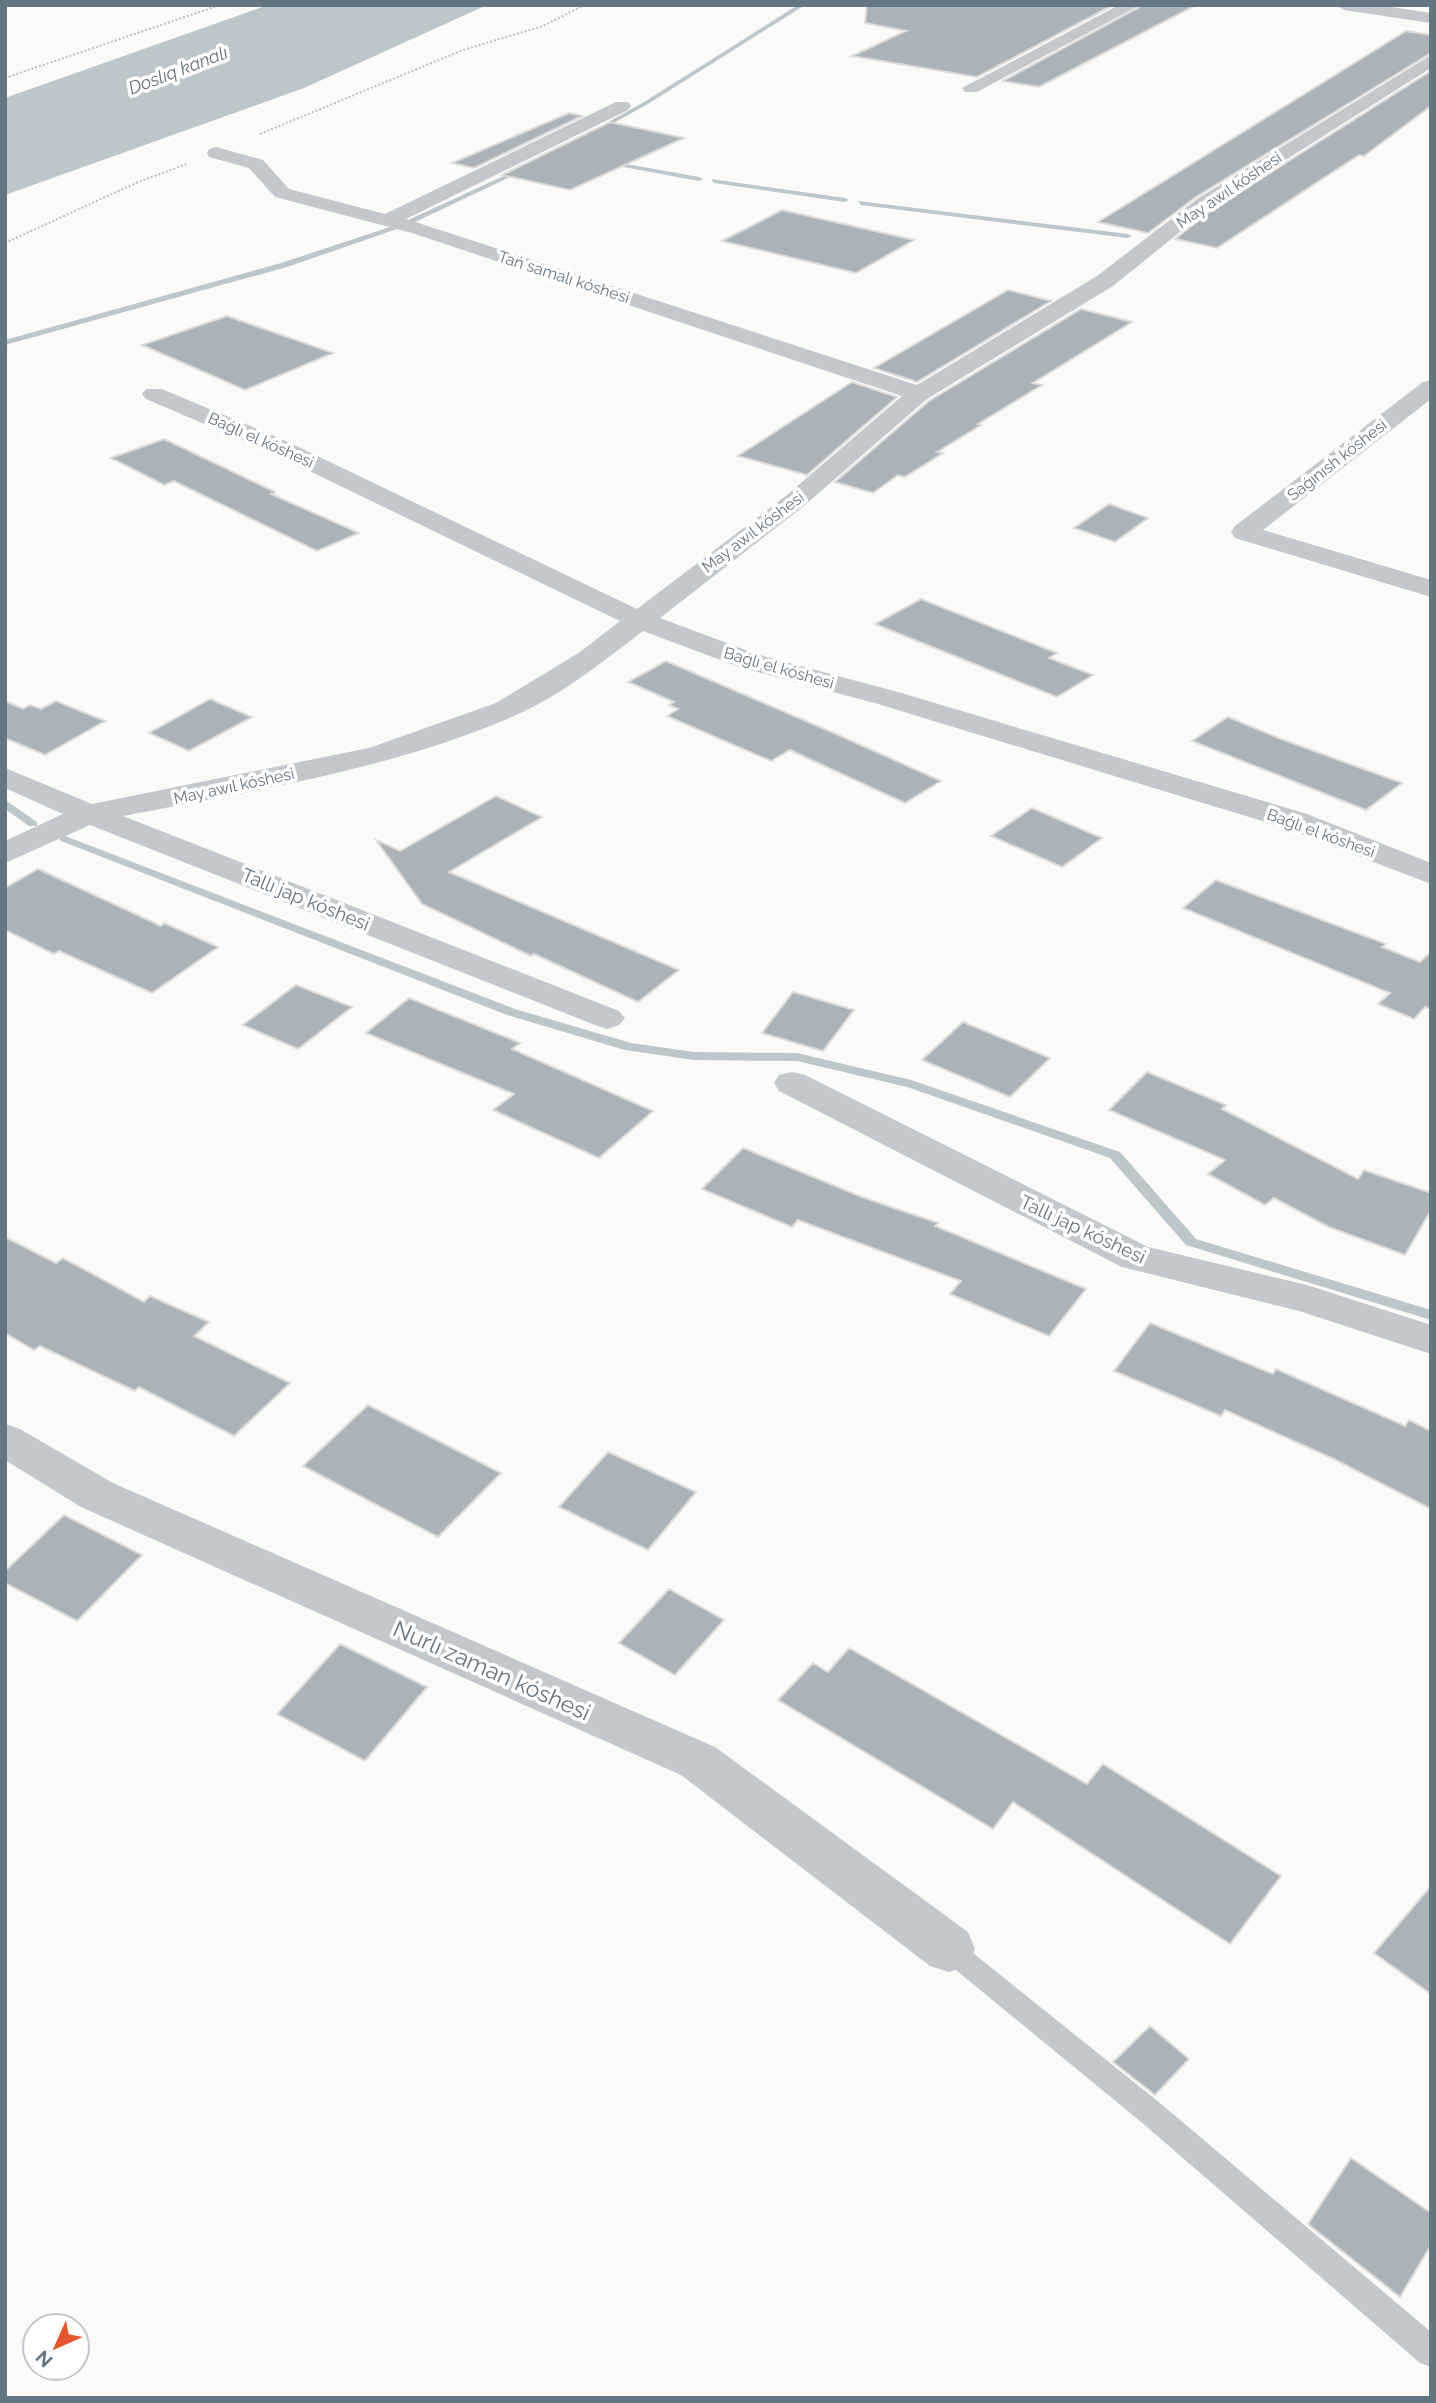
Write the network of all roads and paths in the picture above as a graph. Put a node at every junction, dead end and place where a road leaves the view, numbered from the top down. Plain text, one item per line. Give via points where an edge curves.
1 (220, 5) edge
2 (584, 5) edge
3 (1132, 5) edge
4 (1344, 5) edge
5 (1431, 18) edge
6 (1431, 60) edge
7 (5, 78) edge
8 (971, 88) dead end
9 (622, 106) dead end
10 (216, 153) junction
11 (389, 220) junction
12 (5, 243) edge
13 (1431, 387) edge
14 (153, 394) dead end
15 (919, 394) junction
16 (1431, 589) edge
17 (637, 619) junction
18 (5, 777) edge
19 (89, 814) junction
20 (5, 853) edge
21 (1431, 874) edge
22 (607, 1018) dead end
23 (792, 1083) dead end
24 (1431, 1340) edge
25 (5, 1440) edge
26 (949, 1949) joint
27 (1431, 2352) edge

1 - 7 path
2 - 10 path via 543,26 438,60
3 - 8 street
4 - 5 street
6 - 15 street, May awıl kóshesi via 1204,203 1105,281
9 - 11 street
10 - 11 street, Tań samalı kóshesi via 256,164 282,193
10 - 12 path via 138,182
11 - 15 street, Tań samalı kóshesi
13 - 16 street, Saǵınısh kóshesi via 1244,532
14 - 17 street, Baǵlı el kóshesi via 279,447
15 - 17 street, May awıl kóshesi via 796,500
17 - 19 street, May awıl kóshesi via 590,658 506,709 376,756
17 - 21 street, Baǵlı el kóshesi via 749,661 888,698 1296,821
18 - 19 street, Tallı jap kóshesi
19 - 20 street, May awıl kóshesi
19 - 22 street, Tallı jap kóshesi
23 - 24 street, Tallı jap kóshesi via 1136,1258 1307,1299
25 - 26 street, Nurlı zaman kóshesi via 97,1495 698,1761
26 - 27 lane via 1150,2112

